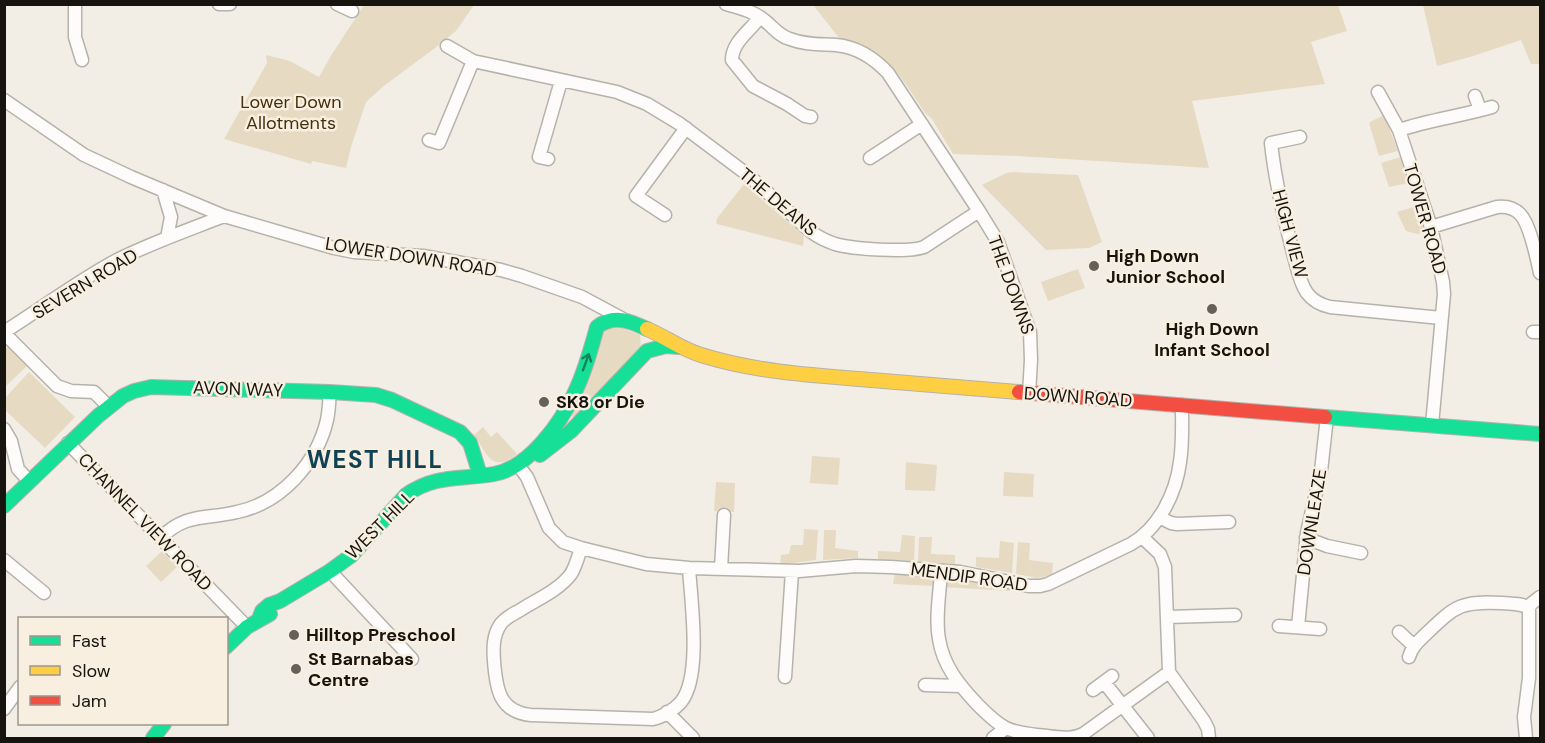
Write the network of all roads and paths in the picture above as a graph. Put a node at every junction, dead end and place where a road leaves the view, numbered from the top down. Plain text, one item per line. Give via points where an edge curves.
1 (75, 4) edge
2 (219, 4) edge
3 (230, 4) edge
4 (337, 4) edge
5 (726, 4) edge
6 (352, 11) dead end
7 (760, 17) junction
8 (447, 46) dead end
9 (78, 54) dead end
10 (473, 62) junction
11 (561, 81) junction
12 (1378, 92) dead end
13 (1475, 96) dead end
14 (4, 100) edge
15 (805, 119) dead end
16 (922, 124) junction
17 (686, 128) junction
18 (1399, 130) junction
19 (1300, 137) dead end
20 (439, 143) dead end
21 (539, 156) dead end
22 (870, 158) dead end
23 (163, 190) junction
24 (979, 211) junction
25 (665, 215) dead end
26 (224, 216) junction
27 (1431, 227) junction
28 (167, 238) junction
29 (1540, 273) edge
30 (582, 297) junction
31 (1441, 318) junction
32 (628, 321) junction
33 (597, 327) junction
34 (4, 333) edge
35 (680, 347) junction
36 (647, 351) junction
37 (330, 392) junction
38 (1029, 394) junction
39 (1182, 405) junction
40 (109, 406) junction
41 (1326, 417) junction
42 (559, 419) junction
43 (1432, 425) junction
44 (4, 429) edge
45 (571, 431) junction
46 (1540, 434) edge
47 (68, 443) junction
48 (520, 464) junction
49 (480, 475) junction
50 (29, 481) junction
51 (4, 506) edge
52 (724, 515) dead end
53 (1159, 517) junction
54 (1229, 522) dead end
55 (1142, 537) junction
56 (160, 538) junction
57 (1306, 538) junction
58 (581, 548) junction
59 (1362, 553) dead end
60 (4, 560) edge
61 (689, 568) junction
62 (722, 569) junction
63 (330, 571) junction
64 (792, 571) junction
65 (940, 571) junction
66 (44, 593) dead end
67 (1540, 597) edge
68 (1529, 608) junction
69 (1235, 615) dead end
70 (1167, 617) junction
71 (253, 623) junction
72 (1279, 626) dead end
73 (1298, 627) junction
74 (1320, 629) dead end
75 (1399, 632) dead end
76 (228, 645) edge
77 (412, 659) dead end
78 (1168, 672) junction
79 (786, 678) dead end
80 (925, 685) dead end
81 (960, 686) junction
82 (18, 690) edge
83 (1093, 690) dead end
84 (1122, 705) junction
85 (4, 709) edge
86 (667, 712) junction
87 (163, 725) edge
88 (1006, 728) junction
89 (1151, 736) edge
90 (153, 738) edge
91 (693, 738) edge
92 (993, 738) edge
93 (1209, 738) edge
94 (1526, 738) edge

1 - 9 street
2 - 3 street
4 - 6 street
5 - 7 street, THE DOWNS
7 - 15 street via 738,41 732,60 751,84
7 - 16 street, THE DOWNS via 788,39 843,46 872,58 888,73
8 - 10 street, THE DEANS
10 - 11 street, THE DEANS
10 - 20 street
11 - 17 street, THE DEANS via 631,96
11 - 21 street
12 - 18 street, TOWER ROAD
13 - 18 street via 1486,108
14 - 23 street, LOWER DOWN ROAD via 84,155
16 - 22 street
16 - 24 street, THE DOWNS
17 - 24 street, THE DEANS via 748,175 810,231 838,244 917,249
17 - 25 street via 631,192
18 - 27 street, TOWER ROAD
19 - 31 street, HIGH VIEW via 1264,144 1305,290 1320,304 1339,309
23 - 26 street, LOWER DOWN ROAD
23 - 28 street via 171,217
24 - 38 street, THE DOWNS via 1002,252 1030,332
26 - 28 street, SEVERN ROAD
26 - 30 street, LOWER DOWN ROAD via 344,250 423,256 501,270
27 - 29 street via 1496,207 1512,209 1526,223
27 - 31 street, TOWER ROAD via 1443,282
28 - 34 street, SEVERN ROAD via 118,260
30 - 32 street, LOWER DOWN ROAD
30 - 33 street via 596,311
31 - 43 street, TOWER ROAD
32 - 33 street via 611,319
32 - 35 street, DOWN ROAD
32 - 36 street via 644,336
42 -> 33 street, WEST HILL via 577,386
34 - 40 street via 57,386 94,392
35 - 36 street
35 - 38 street, DOWN ROAD via 731,364 789,374
36 - 45 street, WEST HILL
37 - 40 street, AVON WAY via 152,387 134,391
37 - 49 street, AVON WAY via 384,398 451,427 470,443
37 - 56 street via 327,421 317,447 305,466 276,495 238,512 183,521
38 - 39 street, DOWN ROAD
39 - 41 street, DOWN ROAD
39 - 53 street, MENDIP ROAD via 1179,466
40 - 47 street, AVON WAY
41 - 43 street, DOWN ROAD
41 - 57 street, DOWNLEAZE via 1322,465
42 - 45 street
42 - 48 street, WEST HILL
43 - 46 street, DOWN ROAD
44 - 50 street via 18,469
45 - 48 street, WEST HILL via 535,459
47 - 50 street, AVON WAY
47 - 56 street, CHANNEL VIEW ROAD
48 - 49 street, WEST HILL via 508,471
48 - 58 street, MENDIP ROAD via 551,531 563,542
49 - 63 street, WEST HILL via 417,487 352,555
50 - 51 street, AVON WAY
52 - 62 street
53 - 54 street via 1177,525
53 - 55 street, MENDIP ROAD
55 - 65 street, MENDIP ROAD via 1040,586
55 - 70 street via 1164,562
56 - 71 street, CHANNEL VIEW ROAD
57 - 59 street via 1327,546 1348,544
57 - 73 street, DOWNLEAZE
58 - 61 street, MENDIP ROAD via 646,564
58 - 86 street via 569,576 499,627 493,646 495,682 500,696 515,711 528,715 650,719
60 - 66 street via 21,582
61 - 62 street, MENDIP ROAD
61 - 86 street via 692,669 682,700
62 - 64 street, MENDIP ROAD
63 - 71 street, WEST HILL via 269,605
63 - 77 street
64 - 65 street, MENDIP ROAD via 856,566
64 - 79 street
65 - 81 street via 939,642
67 - 68 street
68 - 75 street via 1485,602 1461,606 1445,616 1411,652
68 - 94 street
69 - 70 street
70 - 78 street
71 - 76 street, WEST HILL
72 - 73 street
73 - 74 street
78 - 84 street
78 - 93 street via 1204,721
80 - 81 street
81 - 88 street
82 - 85 street
83 - 84 street via 1108,679
84 - 88 street via 1075,737
84 - 89 street
86 - 91 street
87 - 90 street
88 - 92 street

